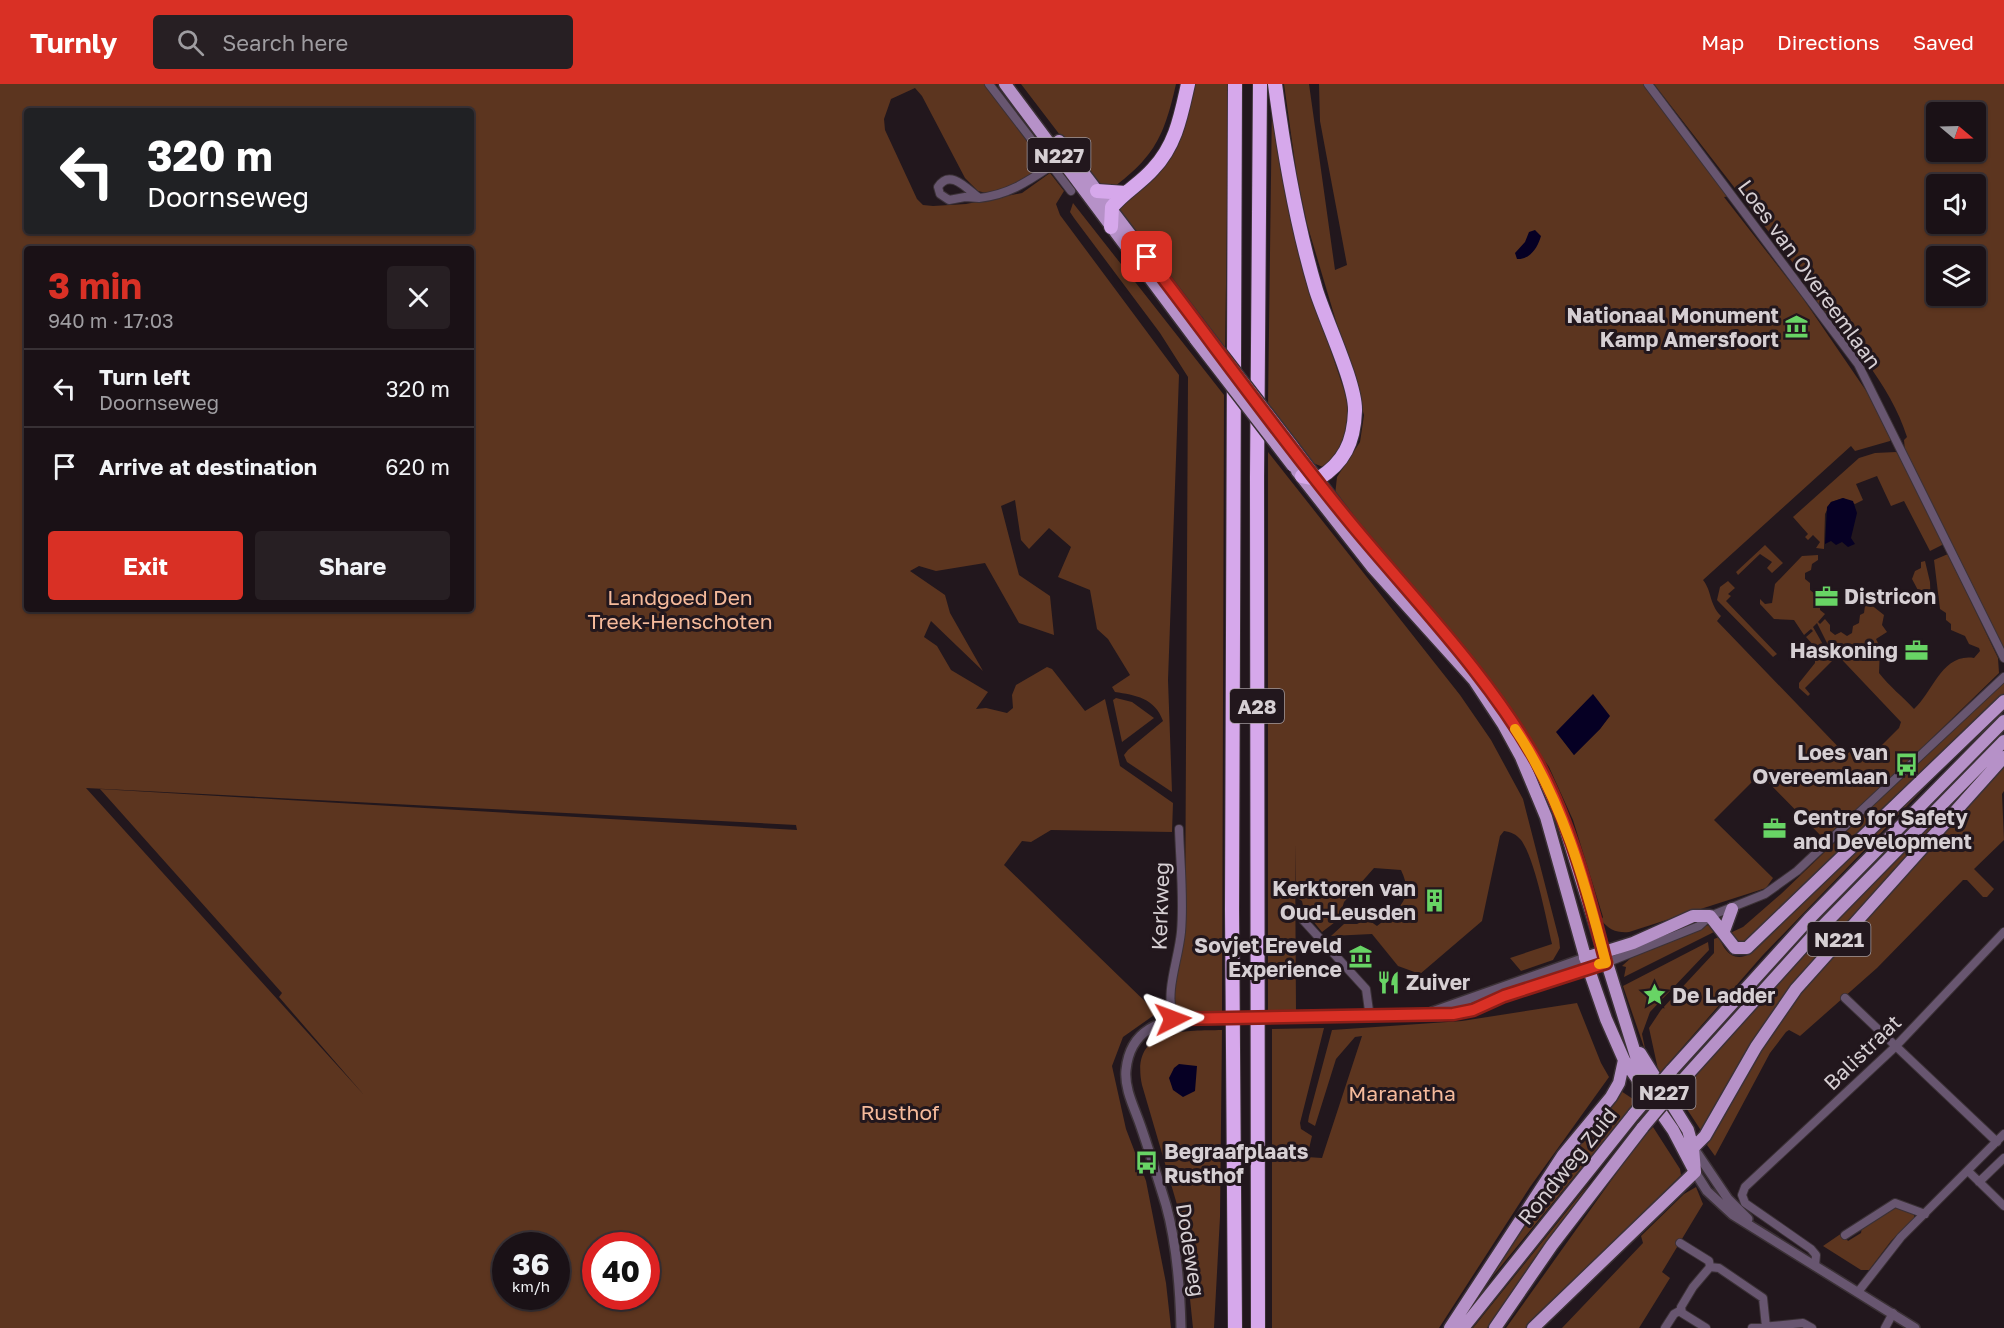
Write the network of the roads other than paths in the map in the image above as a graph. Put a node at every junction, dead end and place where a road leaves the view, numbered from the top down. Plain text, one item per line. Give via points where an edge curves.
1 (989, 84) edge
2 (1005, 84) edge
3 (1014, 84) edge
4 (1188, 84) edge
5 (1235, 84) edge
6 (1260, 84) edge
7 (1275, 84) edge
8 (1648, 84) edge
9 (1052, 166) junction
10 (1097, 190) junction
11 (1071, 191) dead end
12 (1126, 193) junction
13 (979, 198) junction
14 (1111, 209) junction
15 (1111, 227) junction
16 (1297, 471) junction
17 (1318, 479) junction
18 (2004, 658) edge
19 (2004, 677) edge
20 (2004, 701) edge
21 (2004, 721) edge
22 (2004, 741) edge
23 (2004, 757) edge
24 (1179, 829) dead end
25 (1732, 909) junction
26 (1710, 916) junction
27 (1303, 920) dead end
28 (1724, 931) junction
29 (2004, 932) edge
30 (1604, 958) junction
31 (1586, 962) junction
32 (1845, 998) dead end
33 (1370, 1018) junction
34 (1173, 1019) junction
35 (1631, 1037) junction
36 (1895, 1047) junction
37 (1624, 1060) junction
38 (1646, 1089) junction
39 (1675, 1134) junction
40 (2004, 1134) edge
41 (1997, 1142) junction
42 (1693, 1148) junction
43 (2004, 1158) edge
44 (1968, 1171) junction
45 (1695, 1172) junction
46 (1979, 1182) junction
47 (2004, 1206) edge
48 (1736, 1213) junction
49 (1925, 1214) junction
50 (1845, 1235) dead end
51 (1680, 1243) dead end
52 (1815, 1266) junction
53 (1710, 1267) junction
54 (1858, 1292) junction
55 (1234, 1294) junction
56 (1681, 1310) junction
57 (1893, 1313) junction
58 (1886, 1326) edge
59 (1766, 1327) edge
60 (1181, 1328) edge
61 (1227, 1328) edge
62 (1235, 1328) edge
63 (1258, 1328) edge
64 (1450, 1328) edge
65 (1463, 1328) edge
66 (1496, 1328) edge
67 (1533, 1328) edge
68 (1665, 1328) edge
69 (1706, 1328) edge
70 (1752, 1328) edge
71 (1812, 1328) edge
72 (1915, 1328) edge

1 - 9 street
2 - 15 main road, N227
3 - 10 main road, N227
4 - 12 highway via 1169,147 1155,168
5 - 55 highway, A28
6 - 63 highway, A28
7 - 17 highway via 1281,136 1302,236 1355,408 1353,435 1344,457
8 - 18 street, Loes van Overeemlaan via 1858,364
9 - 11 street
9 - 13 street via 1012,191
10 - 12 highway
10 - 14 main road, N227
12 - 14 highway
13 - 13 street via 955,180 944,180 939,187 940,195 949,201
14 - 15 highway
14 - 17 main road, N227, bridge
15 - 16 main road, N227, bridge
16 - 17 highway
16 - 31 main road, N227 via 1373,568 1474,680 1503,724 1546,818
17 - 30 main road, N227 via 1352,525 1479,674 1536,761 1562,818
19 - 25 street via 1797,871 1765,894
20 - 28 main road, N221 via 1751,946 1735,948
21 - 65 main road, Rondweg Zuid / N221, bridge via 1809,919 1671,1071
22 - 66 main road, Rondweg Zuid / N221, bridge via 1810,939 1680,1083 1558,1237
23 - 42 main road, N221 via 1796,989 1756,1047 1706,1136
24 - 34 street, Kerkweg via 1181,929 1170,984
25 - 26 street
25 - 28 main road
26 - 28 main road, N221
26 - 30 main road, Dodeweg via 1693,916
27 - 33 street via 1366,989
29 - 36 street, Balistraat
30 - 31 main road, Dodeweg
30 - 35 main road, N227
31 - 33 street, Dodeweg via 1473,1010 1437,1016
31 - 37 main road, N227
32 - 36 street
33 - 34 street, Dodeweg, bridge
34 - 60 street, Dodeweg via 1152,1026 1137,1041 1128,1059 1126,1082 1167,1209
35 - 38 main road, N227
35 - 42 main road, N227 via 1688,1130
36 - 41 street
36 - 52 street, Balistraat via 1745,1187 1742,1195 1744,1203 1754,1211 1811,1249 1816,1255
37 - 38 main road, N227
37 - 64 main road via 1611,1097 1563,1155
38 - 39 main road, N227
39 - 42 main road, N227
39 - 45 main road, N227
40 - 41 street
41 - 44 street
42 - 45 main road
42 - 48 street, N227
43 - 46 street
44 - 46 street
44 - 49 street
45 - 48 street, N227 via 1707,1191
45 - 67 main road
46 - 47 street
48 - 52 street
49 - 50 street via 1895,1203
49 - 54 street via 1889,1251
51 - 53 street via 1709,1261
52 - 54 street
53 - 56 street via 1684,1299
53 - 59 street via 1719,1268 1763,1298
54 - 57 street
55 - 61 highway, A28
55 - 62 highway, A28
56 - 68 street
56 - 69 street
57 - 58 street
57 - 72 street
59 - 70 street
59 - 71 street via 1803,1323

